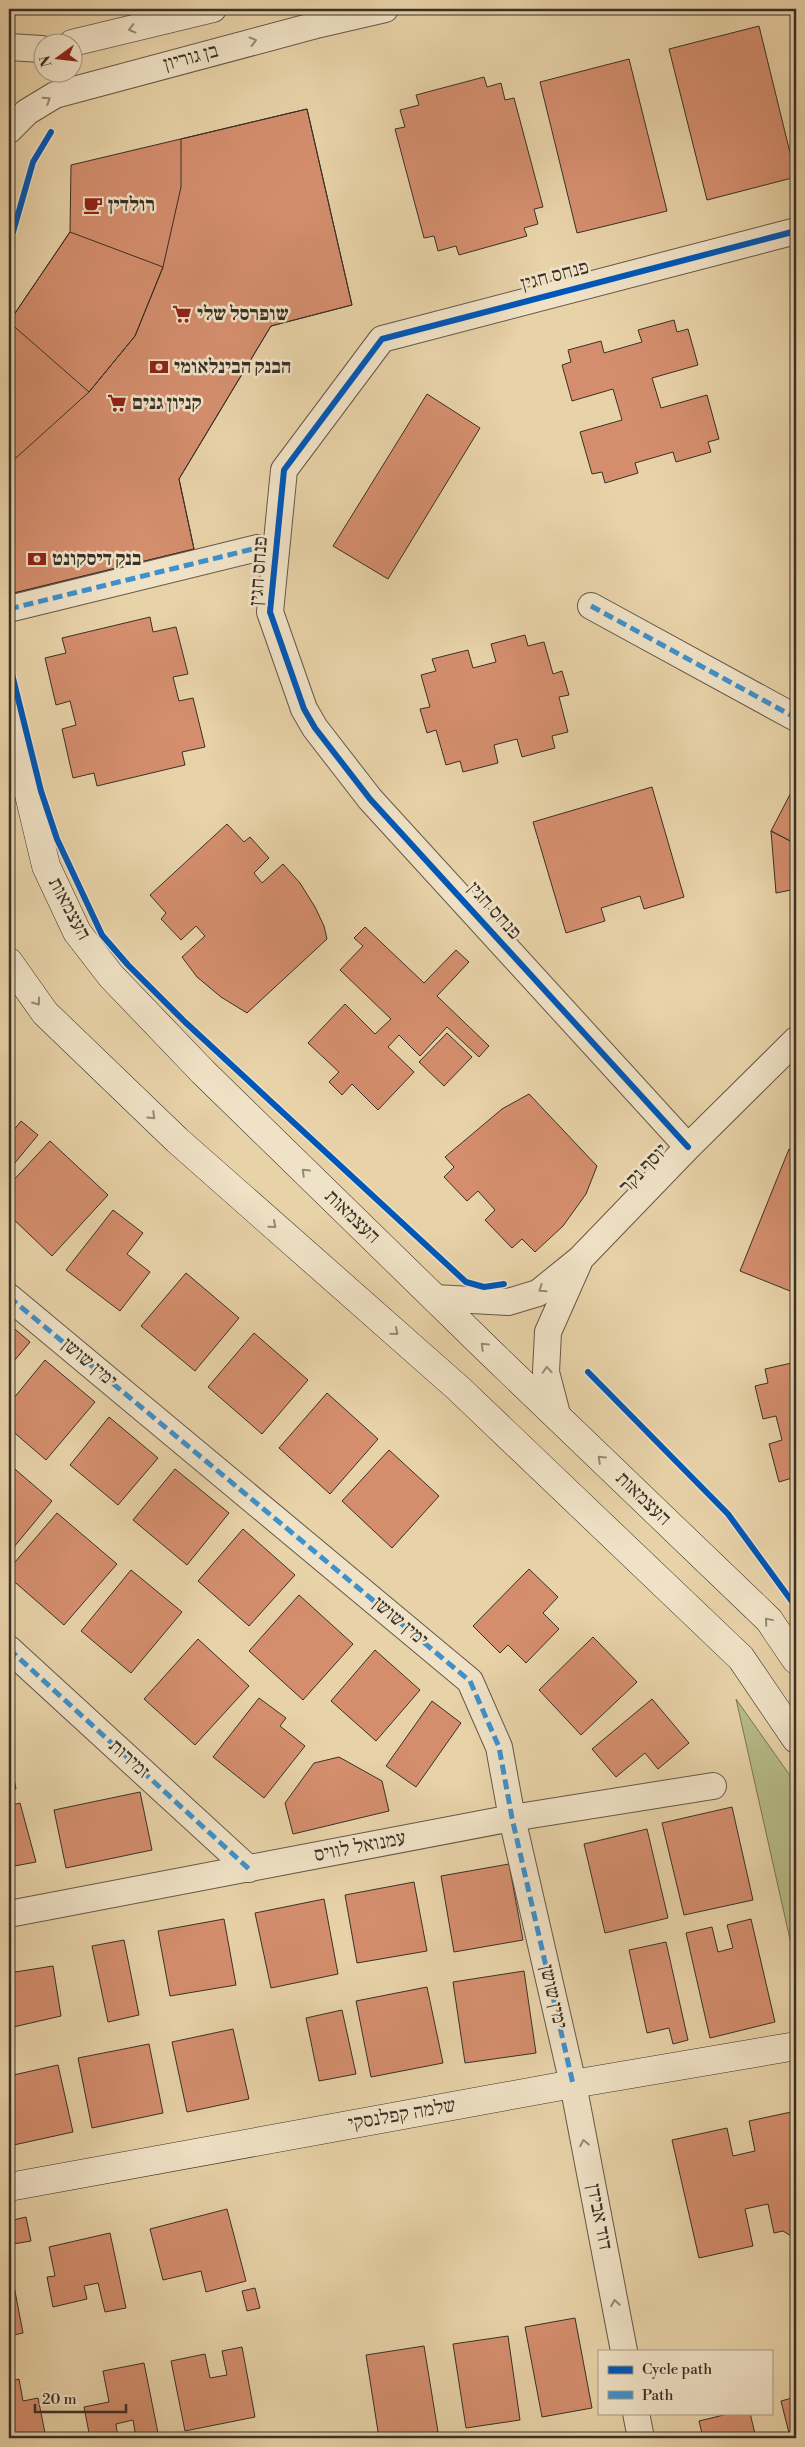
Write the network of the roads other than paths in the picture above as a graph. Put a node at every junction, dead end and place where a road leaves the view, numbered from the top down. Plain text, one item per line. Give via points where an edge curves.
1 (214, 9) edge
2 (385, 9) edge
3 (82, 41) edge
4 (9, 47) edge
5 (32, 48) edge
6 (9, 130) edge
7 (796, 231) edge
8 (257, 548) dead end
9 (591, 606) dead end
10 (9, 609) edge
11 (9, 711) edge
12 (796, 718) edge
13 (9, 962) edge
14 (796, 1040) edge
15 (688, 1147) junction
16 (580, 1259) junction
17 (9, 1297) edge
18 (435, 1298) junction
19 (558, 1418) junction
20 (9, 1649) edge
21 (796, 1660) edge
22 (796, 1740) edge
23 (713, 1786) dead end
24 (512, 1818) junction
25 (249, 1869) junction
26 (9, 1914) edge
27 (796, 2046) edge
28 (573, 2084) junction
29 (135, 2177) dead end
30 (9, 2187) edge
31 (9, 2200) edge
32 (624, 2350) edge
33 (636, 2414) edge
34 (641, 2438) edge

1 -> 3 street, בן גוריון
6 -> 2 street, בן גוריון via 27,112 55,94
4 - 5 street
7 - 15 street, פנחס חגין via 382,339 284,470 270,612 304,709 315,728 370,799
8 - 10 street
9 - 12 street
18 -> 11 main road, העצמאות via 203,1072 110,976 77,932 46,866
13 -> 22 main road via 45,1013 177,1140 458,1388 741,1658
14 - 15 street, יוסף נקר
15 - 16 street, יוסף נקר
16 -> 18 street, יוסף נקר via 538,1293 508,1302
19 -> 16 street, יוסף נקר via 546,1372 548,1332
17 - 24 street, ימין שושן via 470,1681 499,1747
19 -> 18 main road, העצמאות
21 -> 19 main road, העצמאות via 768,1620
20 - 25 street, זמירות
23 - 24 street, עמנואל לוויס
24 - 25 street, עמנואל לוויס
24 - 28 street, ימין שושן
25 - 26 street, עמנואל לוויס
27 - 28 main road, שלמה קפלנסקי
28 - 30 main road, שלמה קפלנסקי
32 -> 28 street, דוד אבידן
29 - 31 street
33 - 34 street

